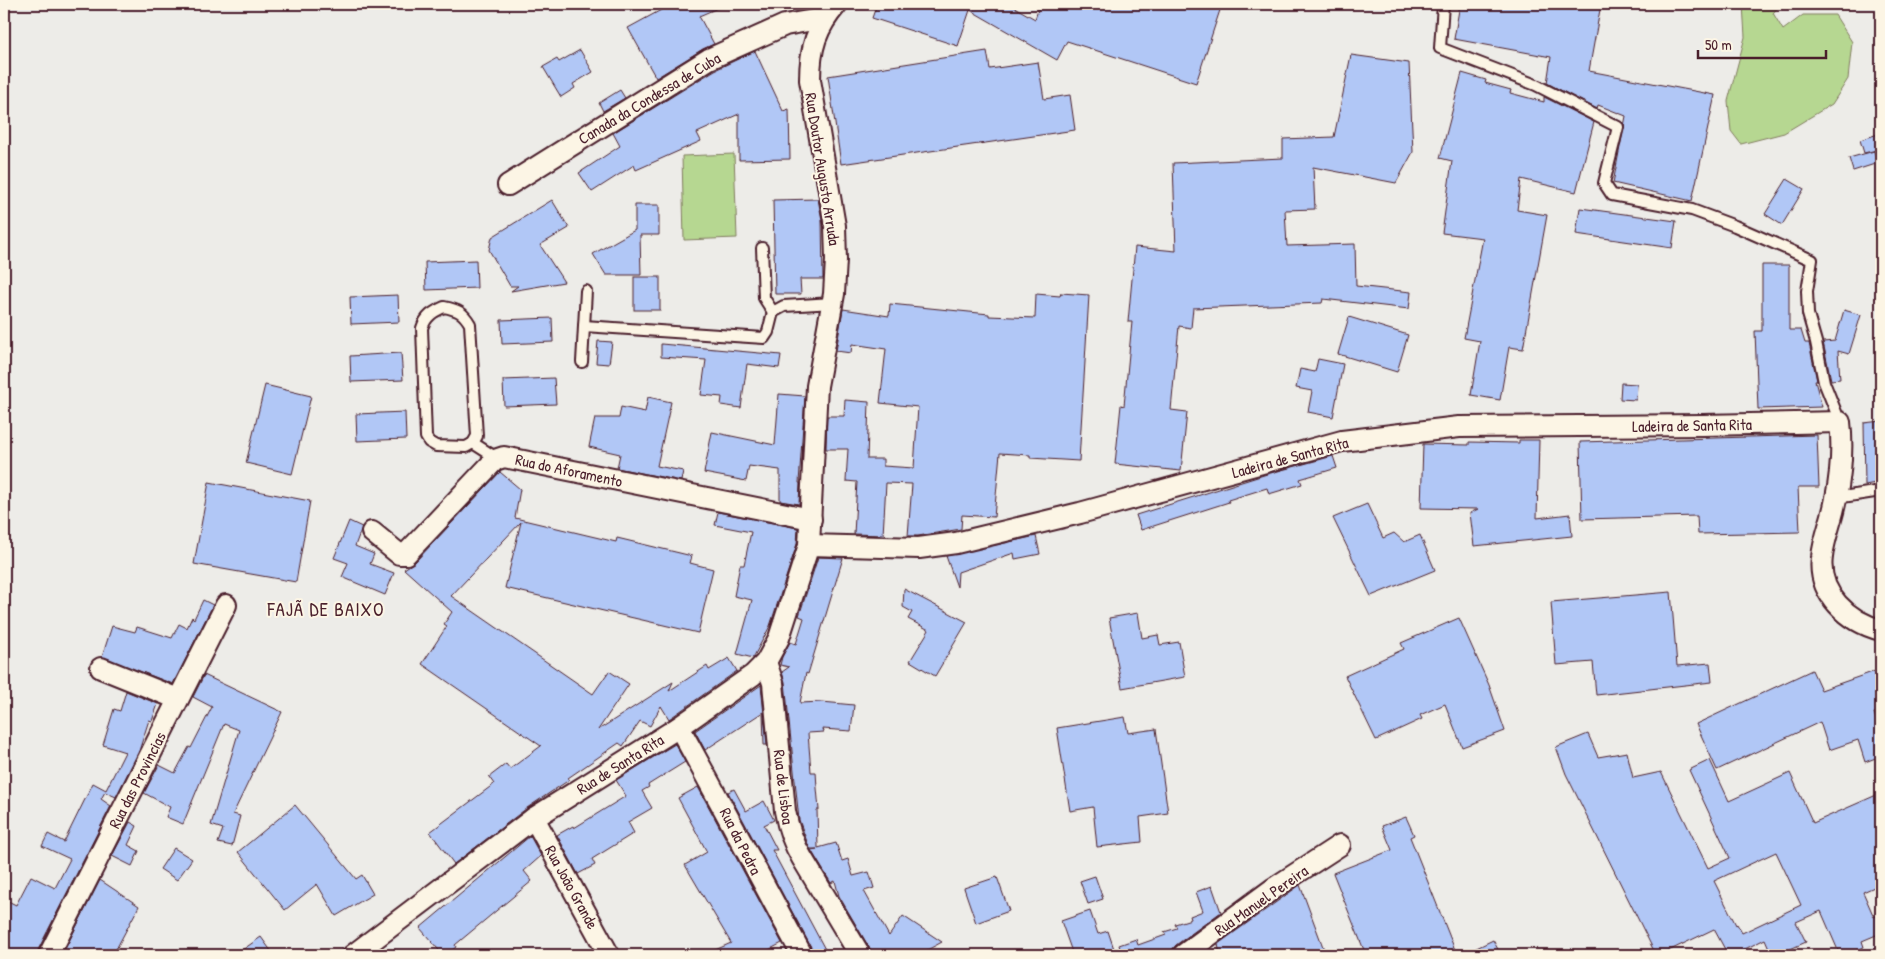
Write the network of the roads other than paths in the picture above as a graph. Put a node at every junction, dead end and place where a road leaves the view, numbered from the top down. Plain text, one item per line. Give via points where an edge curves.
1 (1443, 4) edge
2 (831, 11) edge
3 (508, 185) dead end
4 (762, 248) dead end
5 (586, 291) dead end
6 (832, 304) junction
7 (774, 312) junction
8 (584, 326) junction
9 (582, 362) dead end
10 (1840, 422) junction
11 (473, 443) junction
12 (498, 459) junction
13 (1881, 491) edge
14 (1836, 498) junction
15 (811, 519) junction
16 (372, 532) dead end
17 (809, 545) junction
18 (226, 605) dead end
19 (1881, 630) edge
20 (766, 662) junction
21 (101, 668) dead end
22 (178, 699) junction
23 (679, 727) junction
24 (534, 818) junction
25 (1340, 845) dead end
26 (49, 955) edge
27 (353, 955) edge
28 (609, 955) edge
29 (802, 955) edge
30 (860, 955) edge
31 (1183, 955) edge

1 - 10 lane via 1440,48 1536,85 1618,127 1604,183 1612,195 1692,210 1812,260 1807,291 1808,314 1824,382
2 - 3 street, Canada da Condessa de Cuba via 785,25 710,58
2 - 6 street, Rua Doutor Augusto Arruda via 813,43 810,80 835,226
4 - 7 lane via 764,298
5 - 8 lane
6 - 7 lane via 784,306
6 - 15 street, Rua Doutor Augusto Arruda via 816,386
7 - 8 lane via 764,338
8 - 9 lane
10 - 14 street via 1843,446
10 - 17 street, Ladeira de Santa Rita via 1459,427 1342,441 1107,506 956,543 919,548
11 - 11 lane via 477,436 470,324 458,310 444,308 431,313 422,328 426,437 436,446 466,447
11 - 12 lane
12 - 15 street, Rua do Aforamento via 516,458
12 - 16 street, Rua do Aforamento via 406,554 399,554
13 - 14 lane
14 - 19 street via 1821,559 1823,578 1833,600 1848,616
15 - 17 street, Rua de Santa Rita
17 - 20 street, Rua de Santa Rita via 788,614
18 - 22 street, Rua das Provincias
20 - 23 street, Rua de Santa Rita via 753,675
20 - 30 street, Rua de Lisboa via 774,683 784,811 788,826 798,851
21 - 22 street
22 - 26 street, Rua das Provincias
23 - 24 street, Rua de Santa Rita
23 - 29 street, Rua da Pedra
24 - 27 street, Rua de Santa Rita
24 - 28 street, Rua João Grande
25 - 31 street, Rua Manuel Pereira via 1274,888

